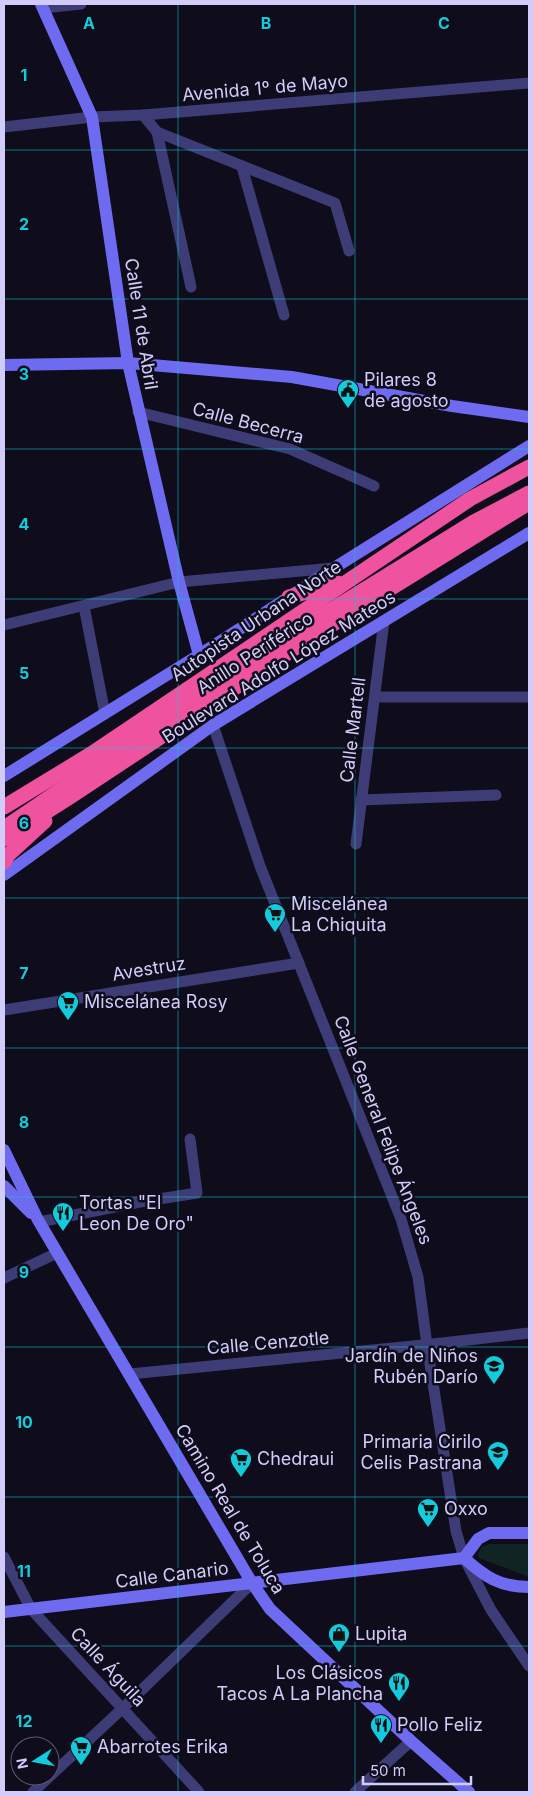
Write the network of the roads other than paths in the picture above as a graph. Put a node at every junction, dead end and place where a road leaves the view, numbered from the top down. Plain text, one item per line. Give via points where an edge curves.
1 (81, 4) edge
2 (42, 6) edge
3 (529, 83) edge
4 (143, 115) junction
5 (92, 117) junction
6 (4, 127) edge
7 (157, 132) junction
8 (242, 167) junction
9 (349, 251) dead end
10 (191, 287) dead end
11 (284, 315) dead end
12 (128, 363) junction
13 (4, 365) edge
14 (138, 412) junction
15 (529, 417) edge
16 (529, 446) edge
17 (529, 467) edge
18 (529, 476) edge
19 (374, 486) dead end
20 (529, 493) edge
21 (529, 503) edge
22 (529, 533) edge
23 (334, 568) junction
24 (179, 582) junction
25 (342, 582) junction
26 (289, 597) junction
27 (84, 606) junction
28 (384, 621) junction
29 (4, 625) edge
30 (200, 655) junction
31 (374, 697) junction
32 (529, 697) edge
33 (105, 714) junction
34 (213, 725) junction
35 (36, 756) junction
36 (4, 770) edge
37 (4, 776) edge
38 (496, 795) dead end
39 (70, 797) junction
40 (4, 798) edge
41 (361, 800) junction
42 (4, 807) edge
43 (4, 828) edge
44 (4, 838) edge
45 (356, 844) dead end
46 (4, 862) edge
47 (4, 875) edge
48 (299, 963) junction
49 (4, 1010) edge
50 (190, 1140) dead end
51 (4, 1150) edge
52 (4, 1186) edge
53 (38, 1221) junction
54 (57, 1253) junction
55 (4, 1278) edge
56 (529, 1333) edge
57 (427, 1345) junction
58 (130, 1374) junction
59 (529, 1533) edge
60 (4, 1557) edge
61 (464, 1558) junction
62 (252, 1583) junction
63 (529, 1587) edge
64 (31, 1609) junction
65 (4, 1612) edge
66 (529, 1666) edge
67 (123, 1708) junction
68 (410, 1741) junction
69 (33, 1792) edge
70 (199, 1792) edge
71 (355, 1792) edge
72 (469, 1792) edge

1 - 2 street
2 - 5 main road, Calle 11 de Abril
3 - 4 street, Avenida 1º de Mayo
4 - 5 street, Avenida 1º de Mayo
4 - 7 street
5 - 6 street, Avenida 1º de Mayo
5 - 12 main road, Calle 11 de Abril
7 - 8 street
7 - 10 street
8 - 9 street via 335,203
8 - 11 street
12 - 13 main road
12 - 14 main road, Calle 11 de Abril
12 - 15 main road via 292,377
14 - 19 street, Calle Becerra via 290,449
14 - 24 main road, Calle 11 de Abril
16 - 23 main road
17 - 42 highway, Autopista Urbana Norte via 470,498 91,754
18 - 25 highway, Anillo Periférico
20 - 43 highway, Autopista Urbana Norte via 474,522 270,648
21 - 39 highway, Anillo Periférico via 304,642
22 - 28 main road, Boulevard Adolfo López Mateos
23 - 24 street
23 - 26 main road
24 - 27 street
24 - 30 main road, Calle 11 de Abril
25 - 26 highway
25 - 40 highway, Anillo Periférico
26 - 30 main road
27 - 29 street
27 - 33 street
28 - 31 street, Calle Martell
28 - 34 main road, Boulevard Adolfo López Mateos
30 - 33 main road
31 - 32 street
31 - 41 street, Calle Martell
33 - 35 main road
34 - 47 main road, Boulevard Adolfo López Mateos
34 - 48 street, Calle General Felipe Ángeles via 260,866
35 - 36 main road
35 - 37 main road
38 - 41 street
39 - 44 highway, Anillo Periférico
39 - 46 highway
41 - 45 street, Calle Martell
48 - 49 street, Avestruz
48 - 57 street, Calle General Felipe Ángeles via 401,1218 418,1277
50 - 53 street via 197,1193
51 - 53 main road, Camino Real de Toluca
52 - 53 main road, Camino Real de Toluca
53 - 54 main road, Camino Real de Toluca
54 - 55 street
54 - 58 main road, Camino Real de Toluca
56 - 57 street, Calle Cenzotle
57 - 58 street, Calle Cenzotle
57 - 61 street, Calle General Felipe Ángeles via 456,1531
58 - 62 main road, Camino Real de Toluca
59 - 61 main road via 489,1533 478,1539
60 - 64 street, Calle Águila
61 - 62 main road, Calle Canario
61 - 63 main road via 495,1582
61 - 66 street, Calle General Felipe Ángeles via 491,1610
62 - 64 main road, Calle Canario
62 - 67 street
62 - 68 main road, Camino Real de Toluca via 286,1625
64 - 65 main road, Calle Canario
64 - 67 street, Calle Águila
67 - 69 street
67 - 70 street, Calle Águila
68 - 71 street
68 - 72 main road, Camino Real de Toluca

